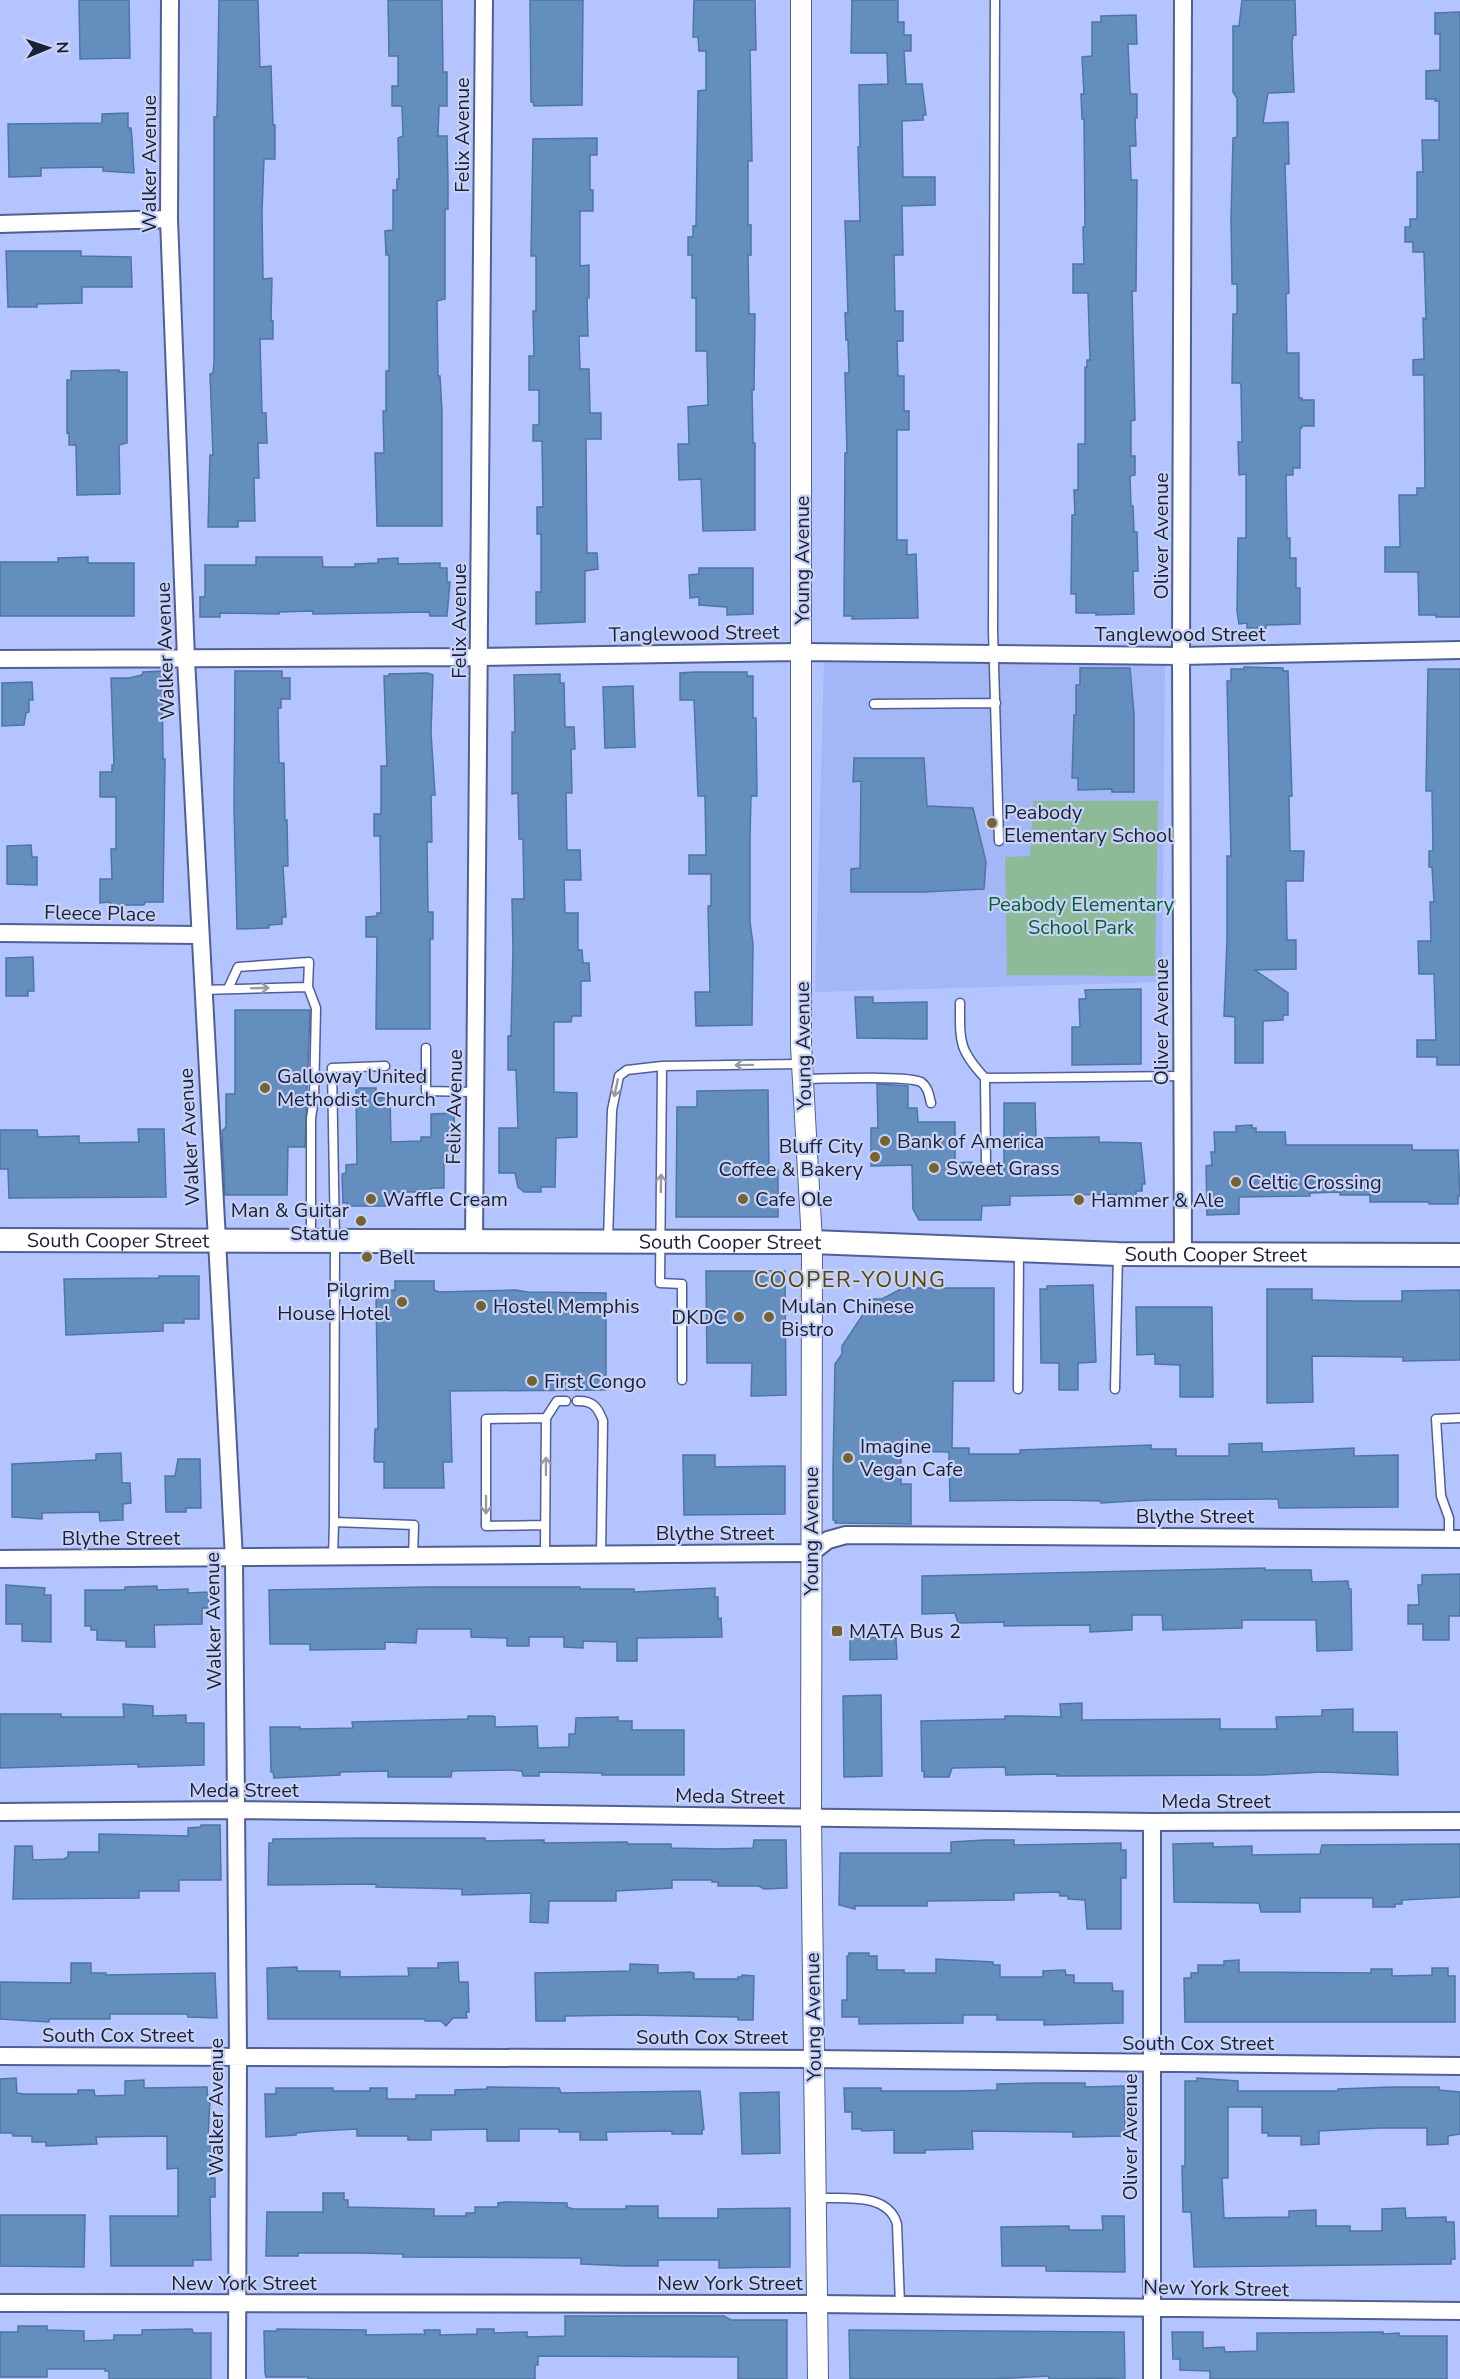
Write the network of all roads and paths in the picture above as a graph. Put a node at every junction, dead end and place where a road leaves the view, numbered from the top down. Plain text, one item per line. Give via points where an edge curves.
1 (170, 0) edge
2 (484, 0) edge
3 (801, 0) edge
4 (995, 0) edge
5 (1183, 0) edge
6 (169, 219) junction
7 (0, 224) edge
8 (1460, 650) edge
9 (802, 652) junction
10 (995, 654) junction
11 (1181, 656) junction
12 (480, 657) junction
13 (186, 658) junction
14 (0, 659) edge
15 (996, 703) junction
16 (874, 704) dead end
17 (999, 841) dead end
18 (0, 933) edge
19 (199, 935) junction
20 (308, 987) junction
21 (228, 989) junction
22 (202, 990) junction
23 (960, 1003) dead end
24 (426, 1048) dead end
25 (385, 1066) dead end
26 (662, 1066) junction
27 (802, 1072) junction
28 (1183, 1076) junction
29 (986, 1078) junction
30 (475, 1092) junction
31 (931, 1102) dead end
32 (986, 1164) dead end
33 (0, 1240) edge
34 (215, 1240) junction
35 (311, 1241) junction
36 (335, 1241) junction
37 (660, 1241) junction
38 (474, 1242) junction
39 (608, 1242) junction
40 (812, 1242) junction
41 (1019, 1250) junction
42 (1183, 1252) junction
43 (1118, 1254) junction
44 (1460, 1255) edge
45 (682, 1380) dead end
46 (1018, 1389) dead end
47 (1115, 1389) dead end
48 (566, 1401) dead end
49 (577, 1401) dead end
50 (546, 1418) junction
51 (1460, 1418) edge
52 (334, 1522) junction
53 (545, 1525) junction
54 (1454, 1539) edge
55 (811, 1553) junction
56 (546, 1555) junction
57 (601, 1555) junction
58 (413, 1557) junction
59 (333, 1558) junction
60 (0, 1559) edge
61 (234, 1559) junction
62 (236, 1810) junction
63 (0, 1812) edge
64 (811, 1818) junction
65 (1460, 1821) edge
66 (1152, 1822) junction
67 (238, 2055) junction
68 (0, 2056) edge
69 (813, 2059) junction
70 (1150, 2064) junction
71 (1460, 2066) edge
72 (816, 2198) junction
73 (0, 2302) edge
74 (236, 2304) junction
75 (818, 2304) junction
76 (900, 2305) junction
77 (1152, 2309) junction
78 (1460, 2312) edge
79 (237, 2379) edge
80 (818, 2379) edge
81 (1152, 2379) edge

1 - 6 street, Walker Avenue
2 - 12 street, Felix Avenue
3 - 9 street, Young Avenue
4 - 10 lane
5 - 11 street, Oliver Avenue
6 - 7 street
6 - 13 street, Walker Avenue
8 - 11 street, Tanglewood Street
9 - 10 street, Tanglewood Street
9 - 12 street, Tanglewood Street
9 - 27 street, Young Avenue
10 - 11 street, Tanglewood Street
10 - 15 lane
11 - 28 street, Oliver Avenue
12 - 13 street, Tanglewood Street
12 - 30 street, Felix Avenue
13 - 14 street, Tanglewood Street
13 - 19 street, Walker Avenue
15 - 16 lane
15 - 17 lane
18 - 19 street, Fleece Place
19 - 22 street, Walker Avenue
21 -> 20 lane
20 - 21 lane via 309,962 238,967
20 - 35 lane via 316,1008
21 - 22 lane
22 - 34 street, Walker Avenue
23 - 29 lane via 960,1041
24 - 30 lane via 426,1091
25 - 36 lane via 332,1068
27 -> 26 lane
37 -> 26 lane
26 -> 39 lane via 627,1070 616,1085
27 - 31 lane via 919,1081 926,1087
27 - 40 street, Young Avenue
28 - 29 lane
28 - 42 street, Oliver Avenue
29 - 32 lane
30 - 38 street, Felix Avenue
33 - 34 main road, South Cooper Street
34 - 35 main road, South Cooper Street
34 - 61 street, Walker Avenue
35 - 36 main road, South Cooper Street
36 - 38 main road, South Cooper Street
36 - 52 lane
37 - 39 main road, South Cooper Street
37 - 40 main road, South Cooper Street
37 - 45 lane via 660,1283 682,1284
38 - 39 main road, South Cooper Street
40 - 41 main road, South Cooper Street
40 - 55 street, Young Avenue
41 - 43 main road, South Cooper Street
41 - 46 lane
42 - 43 main road, South Cooper Street
42 - 44 main road, South Cooper Street
43 - 47 lane
48 - 50 lane via 557,1401
49 - 57 lane via 587,1400 599,1409 603,1421
53 -> 50 lane
50 -> 53 lane via 486,1419 486,1526
51 - 54 lane via 1437,1419 1441,1496
52 - 58 lane via 414,1525
52 - 59 lane
53 - 56 lane
54 - 55 street, Blythe Street via 846,1535 828,1540
55 - 57 street, Blythe Street
55 - 64 street, Young Avenue
56 - 57 street, Blythe Street
56 - 58 street, Blythe Street
58 - 59 street, Blythe Street
59 - 61 street, Blythe Street
60 - 61 street, Blythe Street
61 - 62 street, Walker Avenue
62 - 63 street, Meda Street
62 - 64 street, Meda Street
62 - 67 street, Walker Avenue
64 - 66 street, Meda Street
64 - 69 street, Young Avenue
65 - 66 street, Meda Street
66 - 70 street, Oliver Avenue
67 - 68 street, South Cox Street
67 - 69 street, South Cox Street
67 - 74 street, Walker Avenue
69 - 70 street, South Cox Street
69 - 72 street, Young Avenue
70 - 71 street, South Cox Street
70 - 77 street, Oliver Avenue
72 - 75 street, Young Avenue
72 - 76 lane via 876,2202 895,2216
73 - 74 street, New York Street
74 - 75 street, New York Street
74 - 79 street, Walker Avenue
75 - 76 street, New York Street
75 - 80 street, Young Avenue
76 - 77 street, New York Street
77 - 78 street, New York Street
77 - 81 street, Oliver Avenue

